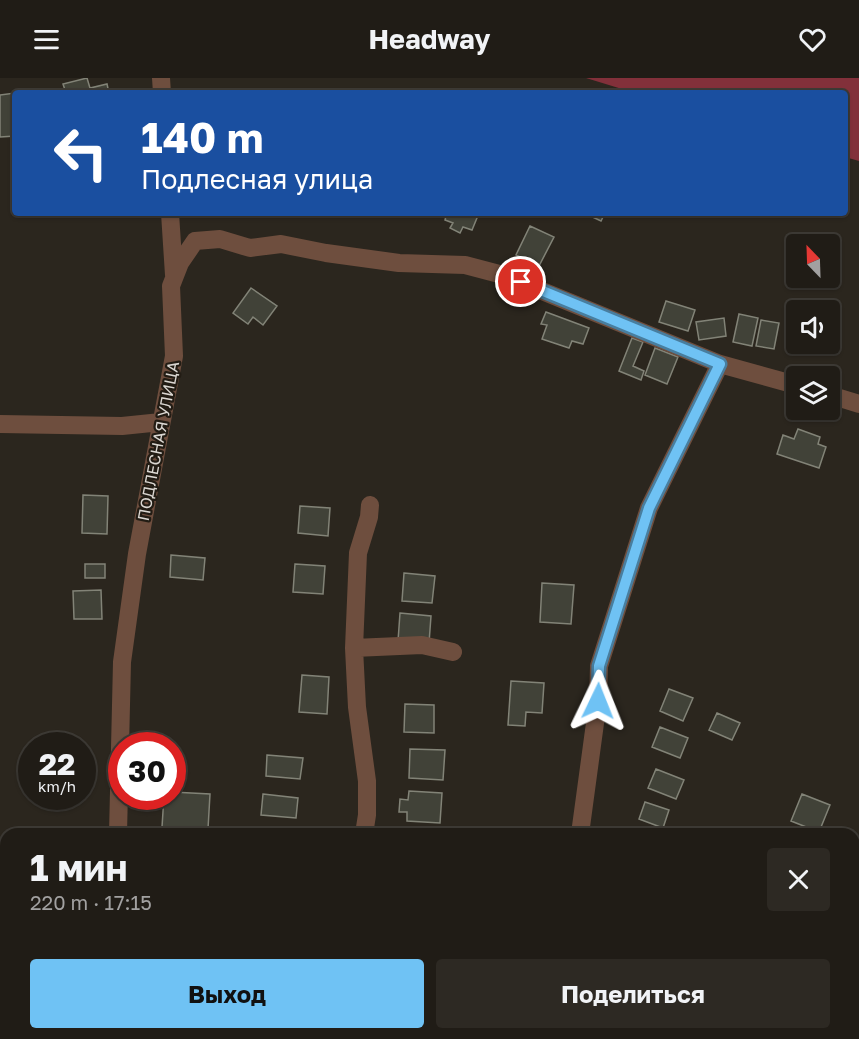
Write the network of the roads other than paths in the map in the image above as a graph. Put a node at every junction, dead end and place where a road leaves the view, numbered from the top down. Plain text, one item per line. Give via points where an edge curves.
1 (170, 216) edge
2 (175, 277) junction
3 (720, 364) junction
4 (786, 382) edge
5 (840, 398) edge
6 (859, 404) edge
7 (161, 422) junction
8 (0, 424) edge
9 (370, 505) dead end
10 (354, 648) junction
11 (453, 652) dead end
12 (118, 828) edge
13 (365, 828) edge
14 (581, 828) edge

1 - 2 street
2 - 3 street, ПОДЛЕСНАЯ УЛИЦА via 195,241 220,239 250,248 281,244 399,263 465,266 503,275
2 - 7 street, ПОДЛЕСНАЯ УЛИЦА via 171,286 174,356
3 - 4 street, ПОДЛЕСНАЯ УЛИЦА
3 - 14 street via 649,508 599,666
5 - 6 street
7 - 8 street via 122,426
7 - 12 street, ПОДЛЕСНАЯ УЛИЦА via 137,554 123,662
9 - 10 street via 358,553
10 - 11 street via 422,645
10 - 13 street via 367,782

